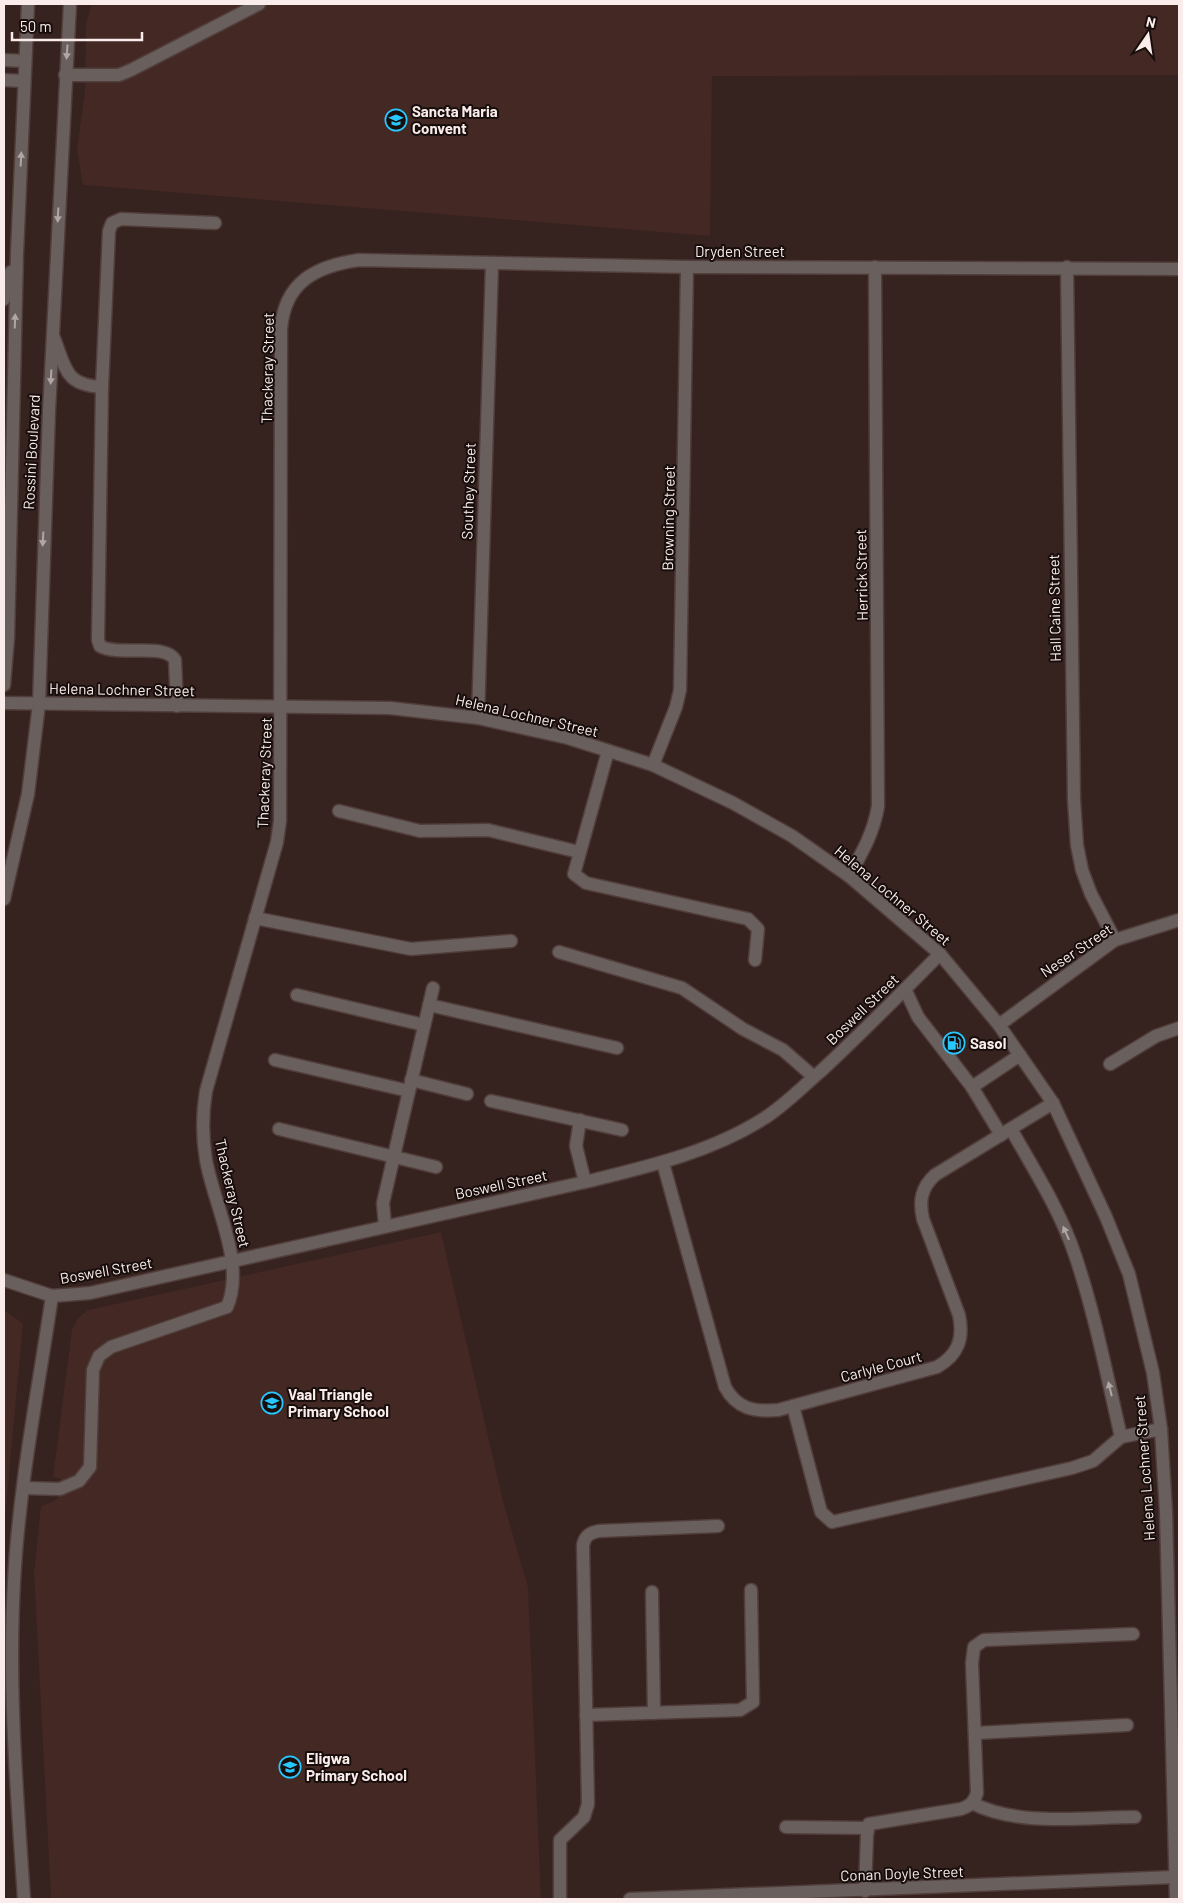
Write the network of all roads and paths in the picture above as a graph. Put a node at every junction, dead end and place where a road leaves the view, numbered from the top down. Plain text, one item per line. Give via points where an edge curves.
1 (28, 4) edge
2 (70, 4) edge
3 (259, 4) edge
4 (4, 60) edge
5 (25, 60) junction
6 (65, 75) junction
7 (4, 80) edge
8 (24, 81) junction
9 (215, 223) dead end
10 (17, 254) junction
11 (492, 264) junction
12 (687, 267) junction
13 (1067, 267) junction
14 (875, 268) junction
15 (1179, 269) edge
16 (304, 280) joint
17 (4, 299) edge
18 (53, 334) junction
19 (102, 387) junction
20 (6, 575) edge
21 (4, 685) edge
22 (4, 703) edge
23 (39, 704) junction
24 (177, 706) junction
25 (282, 708) junction
26 (478, 718) junction
27 (608, 751) junction
28 (653, 765) junction
29 (339, 811) dead end
30 (579, 852) junction
31 (849, 876) junction
32 (4, 899) edge
33 (255, 918) junction
34 (1179, 920) edge
35 (1115, 940) junction
36 (512, 941) dead end
37 (559, 952) dead end
38 (940, 954) junction
39 (755, 960) dead end
40 (433, 988) dead end
41 (905, 989) junction
42 (297, 995) dead end
43 (428, 1005) junction
44 (424, 1025) junction
45 (999, 1025) junction
46 (1179, 1028) edge
47 (617, 1048) dead end
48 (1020, 1055) junction
49 (275, 1060) dead end
50 (1110, 1064) dead end
51 (814, 1077) junction
52 (410, 1086) junction
53 (972, 1087) junction
54 (466, 1094) dead end
55 (491, 1101) dead end
56 (1053, 1104) junction
57 (580, 1120) junction
58 (279, 1129) dead end
59 (622, 1130) dead end
60 (1006, 1132) junction
61 (394, 1157) junction
62 (663, 1163) junction
63 (436, 1167) dead end
64 (585, 1182) junction
65 (385, 1226) junction
66 (232, 1261) junction
67 (4, 1280) edge
68 (52, 1296) junction
69 (793, 1406) junction
70 (1161, 1429) junction
71 (1122, 1437) junction
72 (24, 1488) junction
73 (1166, 1512) junction
74 (1179, 1512) edge
75 (718, 1526) dead end
76 (751, 1590) dead end
77 (652, 1592) dead end
78 (1133, 1634) dead end
79 (654, 1713) junction
80 (586, 1714) junction
81 (1127, 1725) dead end
82 (976, 1733) junction
83 (972, 1803) junction
84 (1135, 1817) dead end
85 (786, 1827) dead end
86 (867, 1828) junction
87 (1175, 1877) junction
88 (865, 1890) junction
89 (24, 1899) edge
90 (560, 1899) edge
91 (630, 1899) edge
92 (1176, 1899) edge

1 - 5 street, Rossini Boulevard
2 -> 6 street, Rossini Boulevard
3 - 6 street via 119,75
4 - 5 street
5 - 8 street, Rossini Boulevard
6 -> 18 street, Rossini Boulevard
7 - 8 street
10 -> 8 street, Rossini Boulevard
9 - 19 street via 121,219 112,223 109,231
10 - 17 street
20 -> 10 street, Rossini Boulevard
11 - 12 street, Dryden Street
11 - 16 street, Dryden Street via 359,260 340,262
11 - 26 street, Southey Street
12 - 14 street, Dryden Street
12 - 28 street, Browning Street via 680,690
13 - 14 street, Dryden Street
13 - 15 street, Dryden Street
13 - 35 street, Hall Caine Street via 1074,809 1082,870
14 - 31 street, Herrick Street via 878,806 868,842
16 - 25 street, Thackeray Street via 285,303 281,330
18 - 19 street via 75,381 84,386
18 -> 23 street, Rossini Boulevard
19 - 24 street via 98,640 100,646 111,650 162,652 173,656
20 - 21 street, Rossini Boulevard via 8,638
22 - 23 street, Helena Lochner Street
23 - 24 street, Helena Lochner Street
23 - 32 street, Rossini Boulevard via 28,794
24 - 25 street, Helena Lochner Street
25 - 26 street, Helena Lochner Street via 390,708
25 - 33 street, Thackeray Street via 277,842
26 - 27 street, Helena Lochner Street via 568,738
27 - 28 street, Helena Lochner Street
27 - 30 street
28 - 31 street, Helena Lochner Street via 792,836
29 - 30 street via 420,831 488,830
30 - 39 street via 574,874 580,881 748,919 758,929
31 - 38 street, Helena Lochner Street
33 - 36 street via 411,949
33 - 66 street, Thackeray Street via 206,1091 202,1116 206,1162
34 - 35 street, Neser Street
35 - 45 street, Neser Street
37 - 51 street via 682,988 743,1029 783,1050
38 - 41 street, Boswell Street
38 - 45 street, Helena Lochner Street
40 - 43 street
41 - 51 street, Boswell Street
41 - 53 street via 918,1017
42 - 44 street
43 - 44 street
43 - 47 street
44 - 52 street
45 - 48 street, Helena Lochner Street
46 - 50 street via 1156,1036
48 - 53 street
48 - 56 street, Helena Lochner Street
49 - 52 street
51 - 62 street, Boswell Street via 764,1119 706,1148
52 - 54 street
52 - 61 street
53 - 60 street
55 - 57 street
56 - 60 street, Carlyle Court
56 - 70 street, Helena Lochner Street via 1106,1217 1128,1274 1153,1373
57 - 59 street
57 - 64 street via 576,1146
58 - 61 street
60 - 69 street, Carlyle Court via 935,1175 921,1195 923,1219 959,1315 962,1330 956,1351 937,1367
71 -> 60 street via 1075,1253 1046,1189
61 - 63 street
61 - 65 street via 383,1203
62 - 64 street, Boswell Street
62 - 69 street, Carlyle Court via 725,1387 737,1404 746,1408 766,1411
64 - 65 street, Boswell Street
65 - 66 street, Boswell Street
66 - 68 street, Boswell Street via 90,1293
66 - 72 street, Thackeray Street via 233,1294 227,1307 111,1346 99,1356 93,1370 90,1396 90,1467 79,1481 60,1489
67 - 68 street, Boswell Street
68 - 72 street
69 - 71 street via 821,1512 832,1522 1079,1466 1098,1458
70 - 71 street
70 - 73 street, Helena Lochner Street
72 - 89 street via 14,1582 17,1793
73 - 74 street
73 - 87 street, Helena Lochner Street
75 - 80 street via 599,1531 584,1539
76 - 79 street via 751,1705 740,1710
77 - 79 street
78 - 82 street via 984,1640 978,1643 974,1646 972,1663
79 - 80 street
80 - 90 street via 588,1804 584,1817 560,1840
81 - 82 street
82 - 83 street via 977,1793
83 - 84 street via 1022,1818
83 - 86 street via 961,1809 875,1821
85 - 86 street
86 - 88 street
87 - 88 street, Conan Doyle Street
87 - 92 street, Helena Lochner Street
88 - 91 street, Conan Doyle Street

